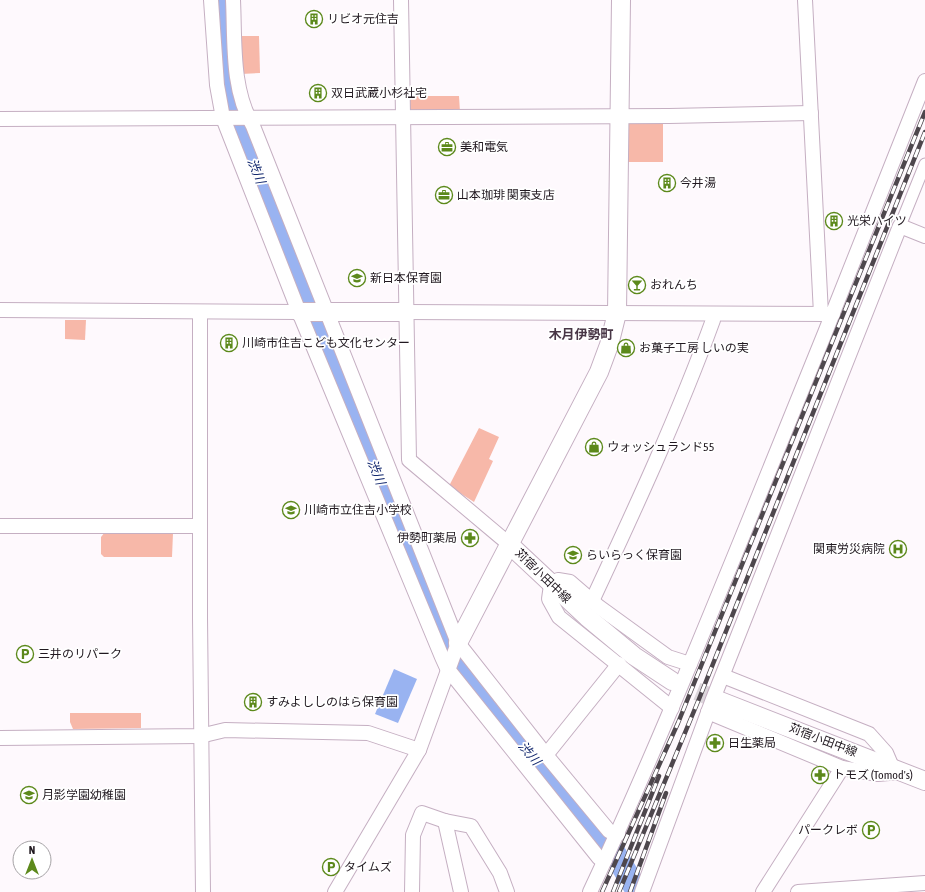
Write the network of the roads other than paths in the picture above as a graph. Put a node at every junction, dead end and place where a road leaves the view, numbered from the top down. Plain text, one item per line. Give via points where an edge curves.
1 (211, 0) edge
2 (233, 0) edge
3 (401, 0) edge
4 (620, 0) edge
5 (805, 0) edge
6 (925, 81) edge
7 (811, 113) junction
8 (403, 116) junction
9 (619, 116) junction
10 (223, 118) junction
11 (248, 118) junction
12 (0, 119) edge
13 (925, 164) edge
14 (900, 226) junction
15 (925, 236) edge
16 (0, 310) edge
17 (200, 312) junction
18 (299, 312) junction
19 (326, 312) junction
20 (406, 312) junction
21 (617, 313) junction
22 (713, 314) junction
23 (827, 314) junction
24 (0, 526) edge
25 (199, 526) junction
26 (509, 544) junction
27 (551, 585) junction
28 (592, 601) junction
29 (458, 643) junction
30 (619, 664) junction
31 (690, 664) junction
32 (447, 668) junction
33 (723, 676) junction
34 (672, 681) tunnel mouth
35 (714, 706) junction
36 (672, 708) junction
37 (200, 736) junction
38 (0, 738) edge
39 (419, 750) junction
40 (546, 756) junction
41 (842, 768) junction
42 (897, 769) junction
43 (925, 781) edge
44 (445, 821) junction
45 (618, 834) junction
46 (605, 860) junction
47 (925, 883) edge
48 (647, 888) edge
49 (203, 892) edge
50 (335, 892) edge
51 (412, 892) edge
52 (461, 892) edge
53 (507, 892) edge
54 (590, 892) edge
55 (763, 892) edge
56 (798, 892) edge

1 - 10 street via 216,77
2 - 11 street via 239,87
3 - 8 street
4 - 9 street
5 - 7 street
6 - 23 street
7 - 9 street
7 - 23 street
8 - 9 street
8 - 11 street
8 - 20 street
9 - 21 street
10 - 11 street
10 - 12 street
10 - 18 street
11 - 19 street
13 - 14 street
14 - 15 street
14 - 33 street
16 - 17 street
17 - 18 street
17 - 25 street
18 - 19 street
18 - 32 street
19 - 20 street
19 - 29 street
20 - 21 street
20 - 26 street via 409,460
21 - 22 street
21 - 26 street via 610,345 599,372
22 - 23 street
22 - 28 street via 699,357
23 - 31 street
24 - 25 street
25 - 37 street
26 - 27 street, 苅宿小田中線
26 - 29 street
27 - 28 street via 558,580 570,582
27 - 30 street via 549,599 559,617
27 - 34 street, 苅宿小田中線 via 634,656
28 - 31 street via 668,657
29 - 32 street
29 - 40 street
30 - 36 street
30 - 40 street
31 - 36 street
32 - 39 street
32 - 46 street via 599,858
33 - 35 street
33 - 42 street via 869,734
35 - 41 street
35 - 42 street, 苅宿小田中線
35 - 48 street
36 - 45 street
37 - 38 street
37 - 39 street via 225,730 368,734
37 - 49 street
39 - 50 street
40 - 45 street via 609,831
41 - 42 street via 878,774
41 - 55 street
42 - 43 street, 苅宿小田中線
44 - 51 street via 422,813 413,835
44 - 52 street
44 - 53 street via 471,826 500,874
45 - 46 street
46 - 54 street
47 - 56 street

